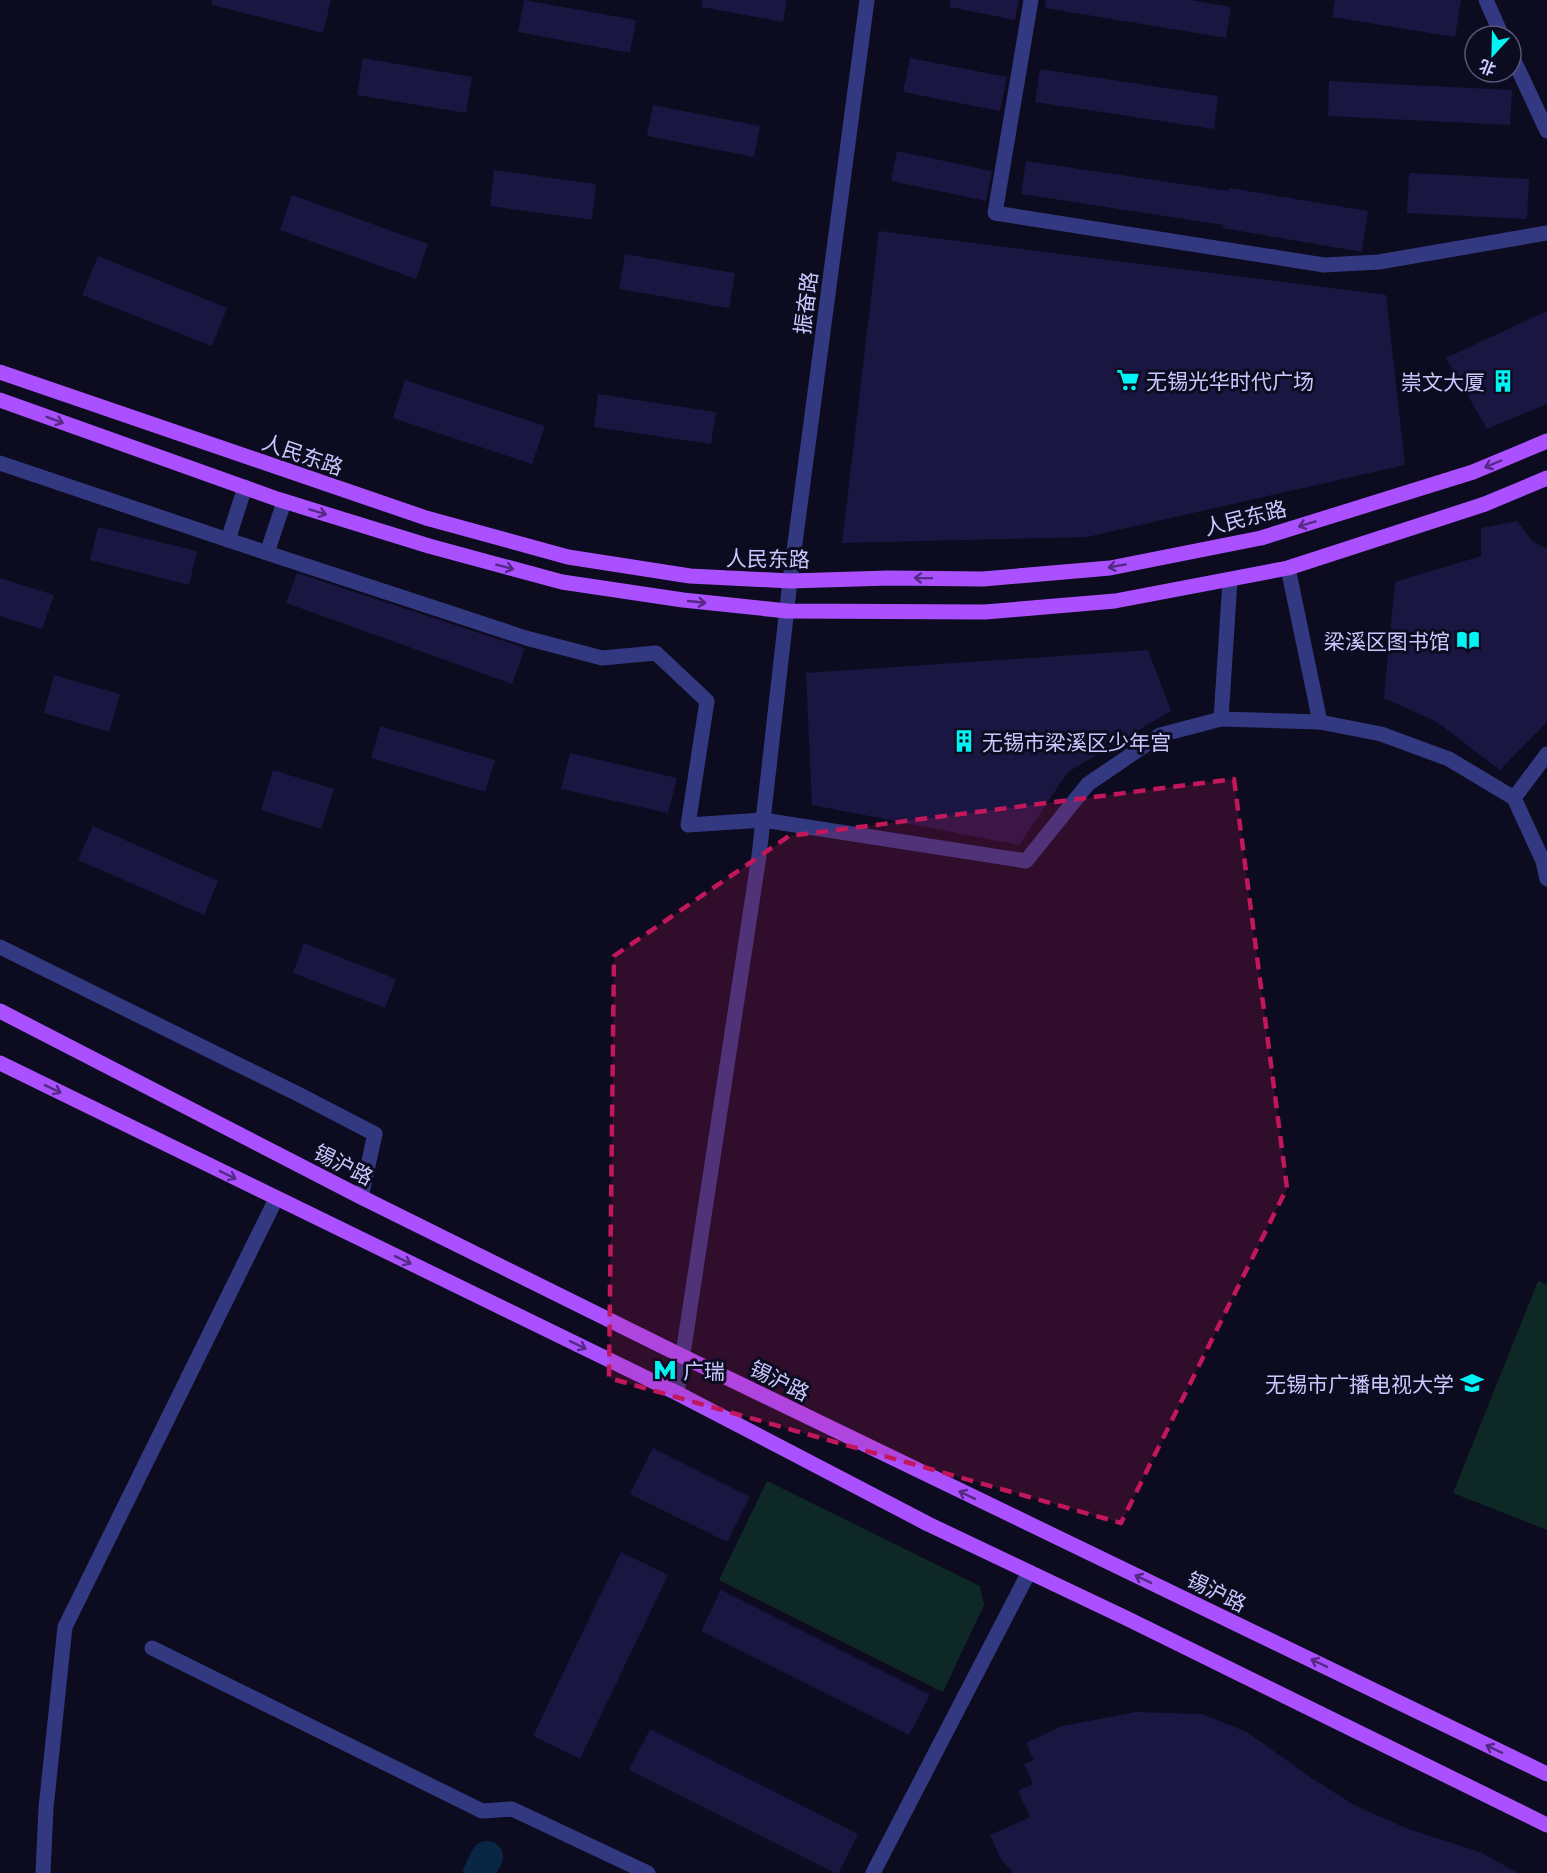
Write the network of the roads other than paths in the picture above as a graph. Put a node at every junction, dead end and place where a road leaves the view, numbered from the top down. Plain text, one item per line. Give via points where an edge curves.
1 (867, 0) edge
2 (1031, 0) edge
3 (1486, 0) edge
4 (1497, 24) edge
5 (1523, 80) edge
6 (1547, 131) edge
7 (1547, 233) edge
8 (0, 372) edge
9 (0, 400) edge
10 (1547, 441) edge
11 (0, 463) edge
12 (1547, 478) edge
13 (245, 487) junction
14 (284, 502) junction
15 (228, 540) junction
16 (267, 553) junction
17 (1288, 568) junction
18 (1230, 580) junction
19 (790, 581) junction
20 (788, 611) junction
21 (1221, 719) junction
22 (1320, 722) junction
23 (1547, 754) edge
24 (1514, 798) junction
25 (764, 820) junction
26 (1547, 879) edge
27 (0, 947) edge
28 (0, 1011) edge
29 (0, 1063) edge
30 (362, 1197) junction
31 (276, 1198) junction
32 (682, 1356) junction
33 (677, 1393) junction
34 (1029, 1572) junction
35 (152, 1648) dead end
36 (1547, 1774) edge
37 (1547, 1825) edge
38 (43, 1873) edge
39 (648, 1873) edge
40 (873, 1873) edge

1 - 19 street, 振奋路
2 - 7 street via 995,213 1324,265 1378,262
3 - 4 street
5 - 6 street
8 - 19 main road, 人民东路 via 426,518 558,554 690,576
9 -> 13 main road
10 -> 19 main road, 人民东路 via 1473,472 1261,538 1110,568 983,579
11 - 15 street
12 - 17 main road via 1485,504
13 - 14 main road
13 - 15 street
14 - 16 street
14 -> 20 main road via 562,582
15 - 16 street
16 - 25 street via 526,638 602,658 657,653 707,701 688,825
17 - 18 main road
17 - 22 street
18 - 20 main road via 1114,601 985,612
18 - 21 street
19 - 20 street, 振奋路
20 - 25 street, 振奋路
21 - 22 street
21 - 25 street via 1160,735 1088,784 1026,861
22 - 24 street via 1380,734 1449,759
23 - 24 street
24 - 26 street via 1543,861
25 - 32 street, 振奋路
27 - 30 street via 375,1134
28 - 30 main road, 锡沪路
29 -> 31 main road
30 - 32 main road, 锡沪路
31 -> 33 main road
31 - 38 street via 65,1627
32 - 33 street, 振奋路
36 -> 32 main road, 锡沪路
33 - 34 main road
34 - 37 main road
34 - 40 street
35 - 39 street via 482,1812 512,1809

